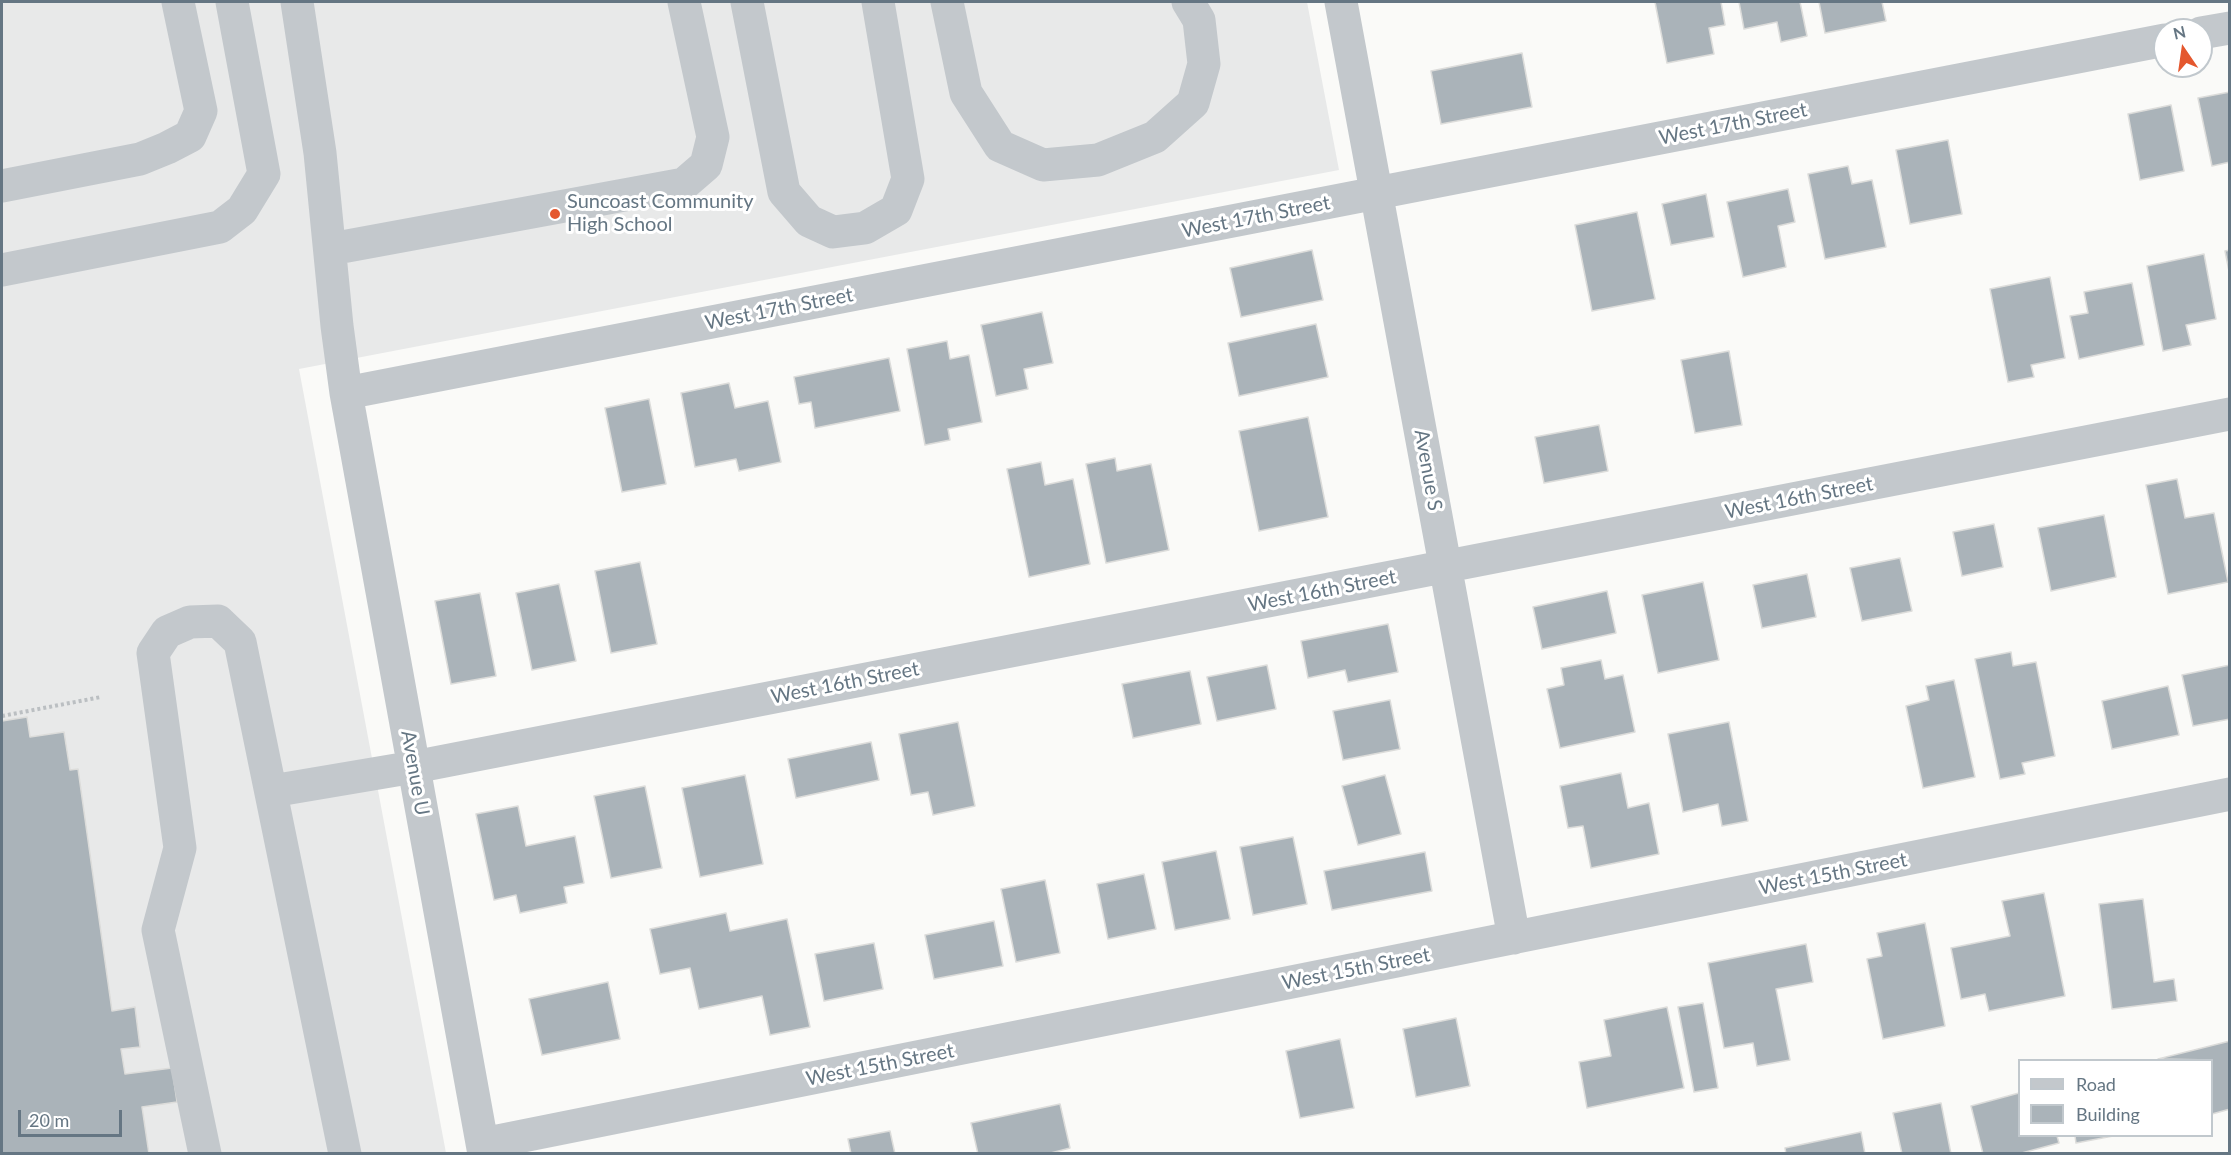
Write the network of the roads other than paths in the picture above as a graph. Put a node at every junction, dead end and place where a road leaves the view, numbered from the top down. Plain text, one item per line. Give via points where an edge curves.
1 (178, 2) edge
2 (232, 2) edge
3 (297, 2) edge
4 (684, 2) edge
5 (747, 2) edge
6 (878, 2) edge
7 (947, 2) edge
8 (1188, 2) edge
9 (1341, 2) edge
10 (2229, 28) edge
11 (2213, 31) edge
12 (2153, 42) edge
13 (2, 186) edge
14 (1376, 194) junction
15 (331, 249) junction
16 (2, 270) edge
17 (346, 393) junction
18 (2229, 414) edge
19 (1446, 567) junction
20 (414, 767) junction
21 (272, 791) junction
22 (2229, 794) edge
23 (1514, 938) junction
24 (483, 1149) edge
25 (205, 1154) edge
26 (345, 1154) edge

1 - 13 street via 201,111 190,136 140,159
2 - 16 street via 264,174 242,210 220,227
3 - 15 street, Avenue U
4 - 15 street via 713,137 706,165 684,184
5 - 6 street via 784,192 809,221 833,232 865,228 896,210 908,180
7 - 8 street via 966,93 1000,146 1043,165 1098,160 1155,137 1193,103 1204,64 1199,20
9 - 14 street, Avenue S
10 - 11 street
12 - 14 street, West 17th Street
14 - 17 street, West 17th Street
14 - 19 street, Avenue S
15 - 17 street, Avenue U
17 - 20 street, Avenue U
18 - 19 street, West 16th Street
19 - 20 street, West 16th Street
19 - 23 street, Avenue S
20 - 21 street, West 16th Street
20 - 24 street, Avenue U
21 - 25 street via 240,642 218,621 190,622 167,632 153,653 180,848 158,930
21 - 26 street
22 - 23 street, West 15th Street
23 - 24 street, West 15th Street

